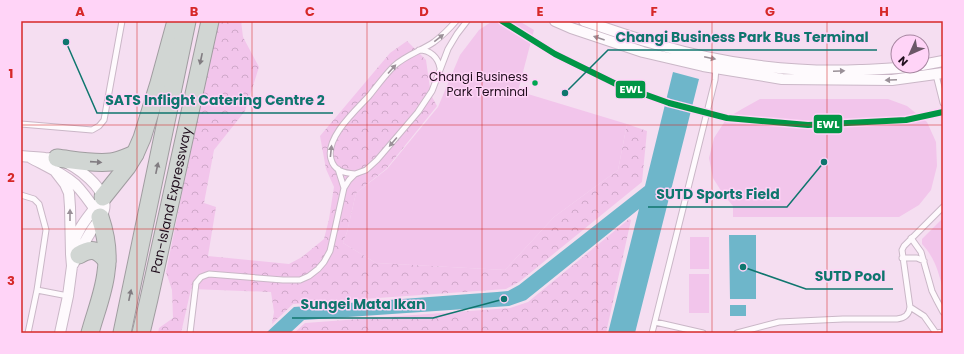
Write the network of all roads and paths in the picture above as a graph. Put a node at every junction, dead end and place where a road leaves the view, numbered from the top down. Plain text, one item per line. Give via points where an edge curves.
1 (122, 21) edge
2 (176, 21) edge
3 (187, 21) edge
4 (210, 21) edge
5 (456, 21) edge
6 (467, 21) edge
7 (555, 21) edge
8 (584, 21) edge
9 (418, 50) junction
10 (943, 61) edge
11 (930, 63) edge
12 (716, 68) junction
13 (440, 69) junction
14 (890, 69) edge
15 (940, 74) edge
16 (943, 103) edge
17 (21, 124) edge
18 (135, 154) junction
19 (25, 156) edge
20 (56, 165) junction
21 (338, 169) junction
22 (355, 174) junction
23 (344, 188) junction
24 (21, 195) edge
25 (943, 207) edge
26 (99, 208) junction
27 (911, 238) junction
28 (74, 258) junction
29 (902, 258) junction
30 (107, 261) junction
31 (924, 262) junction
32 (38, 290) junction
33 (68, 296) junction
34 (149, 299) junction
35 (910, 307) junction
36 (943, 312) edge
37 (654, 322) junction
38 (943, 332) edge
39 (28, 333) edge
40 (60, 333) edge
41 (90, 333) edge
42 (122, 333) edge
43 (140, 333) edge
44 (149, 333) edge
45 (190, 333) edge
46 (652, 333) edge
47 (703, 333) edge
48 (737, 333) edge
49 (936, 333) edge

1 - 17 lane via 104,120 99,126 92,130
2 - 18 highway
42 -> 3 highway, Pan-Island Expressway
4 -> 34 highway, Pan-Island Expressway
9 -> 5 lane via 433,43
6 - 13 lane via 457,34
12 -> 7 street via 628,48
8 -> 14 street via 660,46 720,60 783,69 834,71
9 - 13 lane via 427,51 436,58
21 -> 9 lane via 330,157 335,136 395,65
10 - 11 street
15 -> 12 street via 892,80 782,78
12 - 37 lane
13 -> 22 lane via 432,91 400,135 366,170
15 - 16 lane
20 -> 18 highway via 111,162
18 - 26 highway
19 - 20 street
20 - 26 street via 63,176
20 - 26 street via 75,168 87,177 96,186
28 -> 20 street via 69,193
21 - 22 lane
21 - 23 lane
22 - 23 lane
23 - 45 lane via 330,251 318,269 300,280 209,274 201,277 196,283
24 - 32 lane via 40,204 46,230
25 - 27 lane
26 - 28 street
26 - 30 highway
27 - 29 lane via 902,250
27 - 31 lane via 921,252
28 - 30 highway via 90,250 97,251
28 - 33 street
29 - 31 lane via 917,258
29 - 35 lane
30 - 41 highway via 105,279
31 - 36 lane via 932,290
32 - 33 lane
32 - 39 lane
33 - 40 street
34 - 43 highway, Pan-Island Expressway
34 - 44 highway
35 - 48 lane via 904,318 779,322
35 - 49 lane via 924,316
37 - 46 lane
37 - 47 lane
38 - 49 lane

